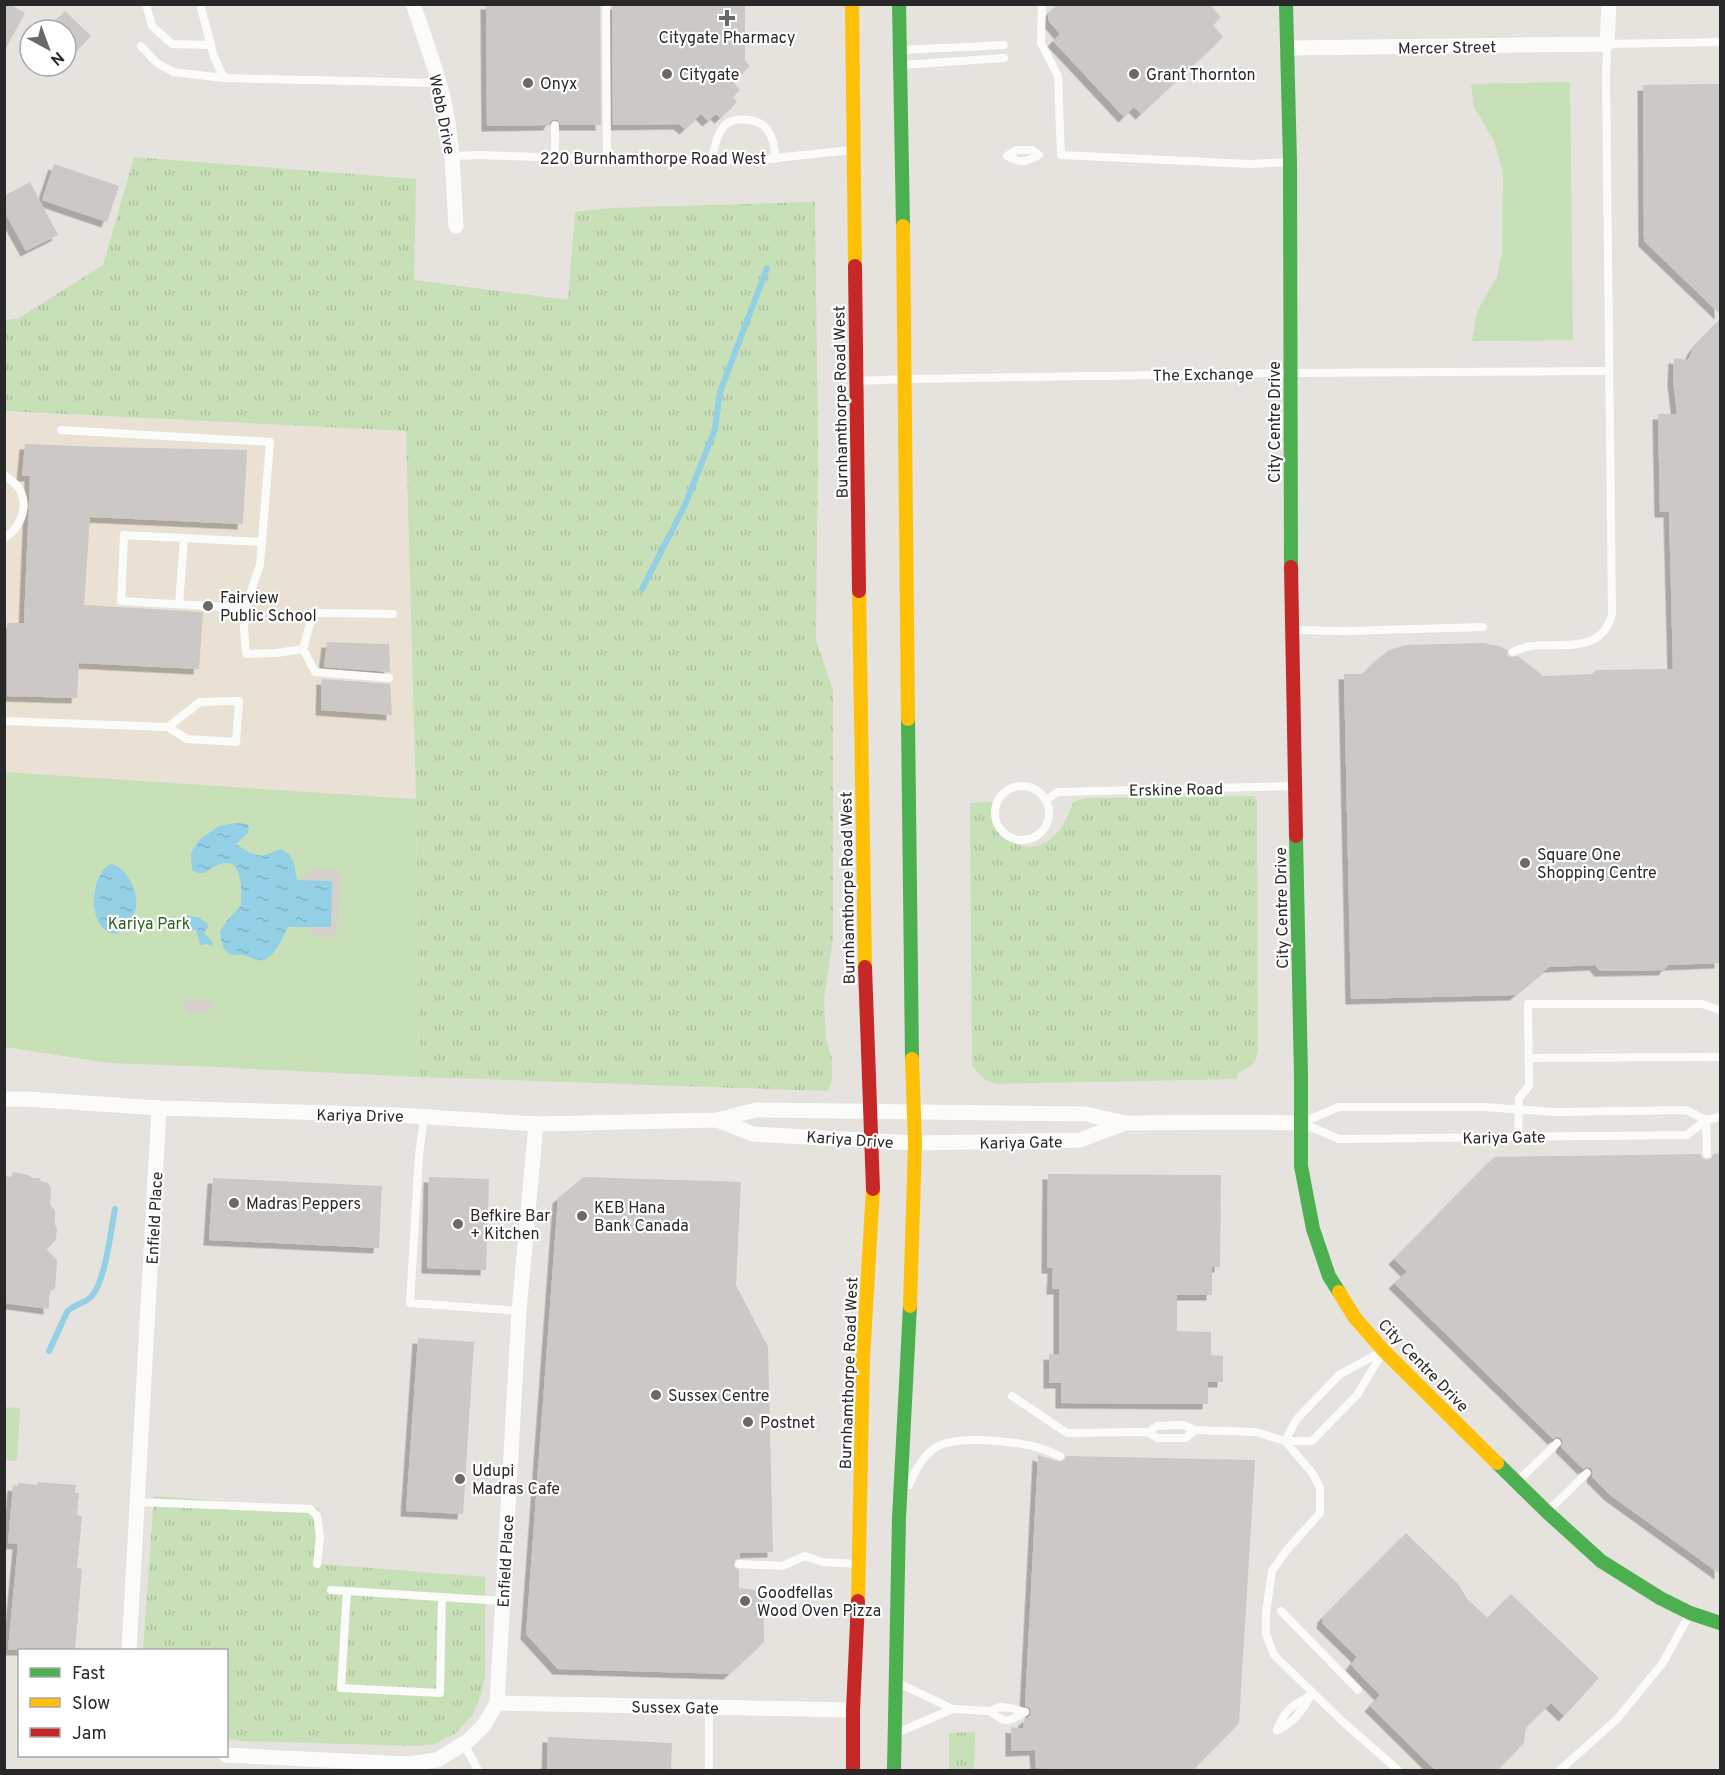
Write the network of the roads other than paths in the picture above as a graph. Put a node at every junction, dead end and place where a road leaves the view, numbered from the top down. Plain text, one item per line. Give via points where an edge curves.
1 (146, 4) edge
2 (200, 4) edge
3 (413, 4) edge
4 (606, 4) edge
5 (852, 4) edge
6 (899, 4) edge
7 (1042, 4) edge
8 (1286, 4) edge
9 (1609, 4) edge
10 (1720, 42) edge
11 (1607, 44) junction
12 (210, 45) junction
13 (1004, 45) dead end
14 (141, 46) dead end
15 (1287, 48) junction
16 (900, 51) junction
17 (1004, 58) dead end
18 (900, 65) junction
19 (224, 78) junction
20 (439, 83) junction
21 (555, 125) dead end
22 (853, 150) junction
23 (452, 156) junction
24 (555, 157) junction
25 (607, 159) junction
26 (776, 159) junction
27 (712, 161) junction
28 (1290, 162) junction
29 (456, 226) dead end
30 (1609, 371) junction
31 (1290, 373) junction
32 (905, 379) junction
33 (856, 381) junction
34 (61, 430) dead end
35 (4, 475) edge
36 (4, 538) edge
37 (184, 538) junction
38 (262, 542) junction
39 (179, 604) junction
40 (245, 608) junction
41 (393, 614) dead end
42 (1483, 627) dead end
43 (1291, 630) junction
44 (303, 649) junction
45 (1513, 652) dead end
46 (389, 678) dead end
47 (4, 721) edge
48 (168, 727) junction
49 (1294, 786) junction
50 (1046, 800) junction
51 (1720, 1010) edge
52 (1529, 1058) junction
53 (1720, 1058) edge
54 (4, 1100) edge
55 (159, 1108) junction
56 (1519, 1109) junction
57 (870, 1112) junction
58 (913, 1112) junction
59 (424, 1117) junction
60 (1720, 1117) edge
61 (717, 1120) junction
62 (1706, 1120) junction
63 (1125, 1123) junction
64 (1301, 1123) junction
65 (536, 1124) junction
66 (1518, 1137) junction
67 (871, 1141) junction
68 (915, 1143) junction
69 (1707, 1154) dead end
70 (519, 1311) junction
71 (1384, 1351) junction
72 (1012, 1396) dead end
73 (1195, 1430) junction
74 (1148, 1432) junction
75 (1285, 1441) junction
76 (1557, 1443) dead end
77 (1060, 1456) dead end
78 (1587, 1473) dead end
79 (1517, 1482) junction
80 (137, 1503) junction
81 (1547, 1512) junction
82 (898, 1518) junction
83 (317, 1564) dead end
84 (740, 1564) dead end
85 (860, 1564) junction
86 (331, 1590) dead end
87 (347, 1591) junction
88 (442, 1598) junction
89 (503, 1601) junction
90 (1266, 1613) junction
91 (1690, 1613) junction
92 (1720, 1623) edge
93 (129, 1649) edge
94 (895, 1681) junction
95 (1358, 1690) dead end
96 (1313, 1694) junction
97 (497, 1703) junction
98 (709, 1708) junction
99 (953, 1709) junction
100 (853, 1710) junction
101 (990, 1711) dead end
102 (895, 1734) junction
103 (464, 1744) junction
104 (235, 1761) edge
105 (478, 1770) edge
106 (709, 1770) edge
107 (853, 1770) edge
108 (894, 1770) edge
109 (1398, 1770) edge
110 (1560, 1770) edge

1 - 12 lane via 152,26 172,44
2 - 12 lane
3 - 20 street, Webb Drive
4 - 25 lane
5 - 22 main road, Burnhamthorpe Road West
6 - 16 main road
7 - 28 lane via 1041,43 1058,76 1061,155 1250,164
8 - 15 main road, City Centre Drive
9 - 11 street
10 - 11 lane
11 - 15 street, Mercer Street
11 - 30 lane
12 - 19 lane
13 - 16 lane
14 - 19 lane via 156,63 173,72
15 - 28 main road, City Centre Drive
16 - 18 main road
17 - 18 lane
18 - 32 main road
19 - 20 lane
20 - 23 street, Webb Drive
21 - 24 lane
22 - 26 lane, 220 Burnhamthorpe Road West
22 - 33 main road, Burnhamthorpe Road West
23 - 24 lane, 220 Burnhamthorpe Road West
23 - 29 street, Webb Drive
24 - 25 lane, 220 Burnhamthorpe Road West
25 - 27 lane, 220 Burnhamthorpe Road West
26 - 27 lane, 220 Burnhamthorpe Road West
26 - 27 lane via 768,129 737,119 726,125 716,141
28 - 31 main road, City Centre Drive
30 - 31 lane, The Exchange
30 - 45 lane via 1610,624 1593,640 1583,643 1521,647
31 - 32 lane, The Exchange
31 - 43 main road, City Centre Drive
32 - 33 lane, The Exchange
32 - 58 main road
33 - 57 main road, Burnhamthorpe Road West via 863,916
34 - 38 lane via 270,442
35 - 36 lane via 21,492 23,504 17,527
37 - 38 lane
37 - 39 lane
37 - 39 lane via 124,535 121,601
38 - 40 lane via 260,565
39 - 40 lane
40 - 44 lane via 246,654
41 - 44 lane via 313,613
42 - 43 lane
43 - 49 main road, City Centre Drive
44 - 46 lane via 315,672
47 - 48 lane
48 - 48 lane via 187,739 236,742 239,701 200,702
49 - 50 lane, Erskine Road via 1058,792
49 - 64 main road, City Centre Drive
50 - 50 lane via 1029,787 1009,789 996,806 999,827 1015,840 1036,837 1049,820
51 - 52 lane via 1702,1004 1528,1004
52 - 53 lane
52 - 56 lane via 1529,1086 1519,1098
54 - 55 street, Kariya Drive
55 - 59 street, Kariya Drive
55 - 80 street, Enfield Place
56 - 62 lane, Kariya Gate via 1686,1110
56 - 64 lane, Kariya Gate via 1339,1107
56 - 66 lane
57 - 58 street, Kariya Drive
57 - 61 street, Kariya Drive via 756,1110
57 - 67 main road, Burnhamthorpe Road West
58 - 63 street, Kariya Gate via 1086,1114
58 - 68 main road
59 - 65 street, Kariya Drive
59 - 70 lane via 410,1303
60 - 62 lane, Kariya Gate
61 - 65 street, Kariya Drive
61 - 67 street, Kariya Drive via 753,1134
62 - 66 lane, Kariya Gate via 1687,1135
62 - 69 lane
63 - 64 street, Kariya Gate
63 - 68 street, Kariya Gate via 1080,1140
64 - 66 lane, Kariya Gate via 1339,1139
64 - 71 main road, City Centre Drive via 1301,1166 1313,1229 1329,1276 1355,1318
65 - 70 street, Enfield Place
67 - 68 street, Kariya Drive
67 - 85 main road, Burnhamthorpe Road West via 873,1195 863,1358
68 - 82 main road via 911,1306
70 - 89 street, Enfield Place
71 - 75 lane via 1339,1375 1296,1420
71 - 75 lane via 1357,1395 1312,1441
71 - 79 main road, City Centre Drive
72 - 74 lane via 1067,1433
73 - 74 lane via 1183,1425 1157,1426
73 - 74 lane via 1186,1438 1157,1438
73 - 75 lane via 1256,1432
75 - 90 lane via 1320,1488 1320,1513 1272,1571
76 - 79 lane
77 - 82 lane via 1030,1445 953,1441 931,1450 913,1474
78 - 81 lane
79 - 81 main road, City Centre Drive
80 - 83 lane via 310,1509 317,1516 320,1536
80 - 93 street, Enfield Place
81 - 91 main road, City Centre Drive via 1601,1561
82 - 94 main road
84 - 85 lane via 782,1566 805,1556 822,1562
85 - 100 main road, Burnhamthorpe Road West
86 - 87 lane
87 - 88 lane
87 - 88 lane via 341,1688 440,1693
88 - 89 lane
89 - 97 street, Enfield Place
90 - 95 lane via 1283,1611
90 - 96 lane via 1266,1635 1274,1655
91 - 92 main road, City Centre Drive
91 - 110 lane via 1647,1683 1617,1719
94 - 99 lane
94 - 102 main road
96 - 96 lane via 1287,1711 1277,1730 1290,1724
96 - 109 lane
97 - 98 street, Sussex Gate
97 - 103 street, Enfield Place via 484,1725
98 - 100 street, Sussex Gate
98 - 106 lane
99 - 101 lane
99 - 102 lane
100 - 107 main road, Burnhamthorpe Road West
102 - 108 main road
103 - 104 street, Enfield Place via 437,1760 407,1764
103 - 105 lane

